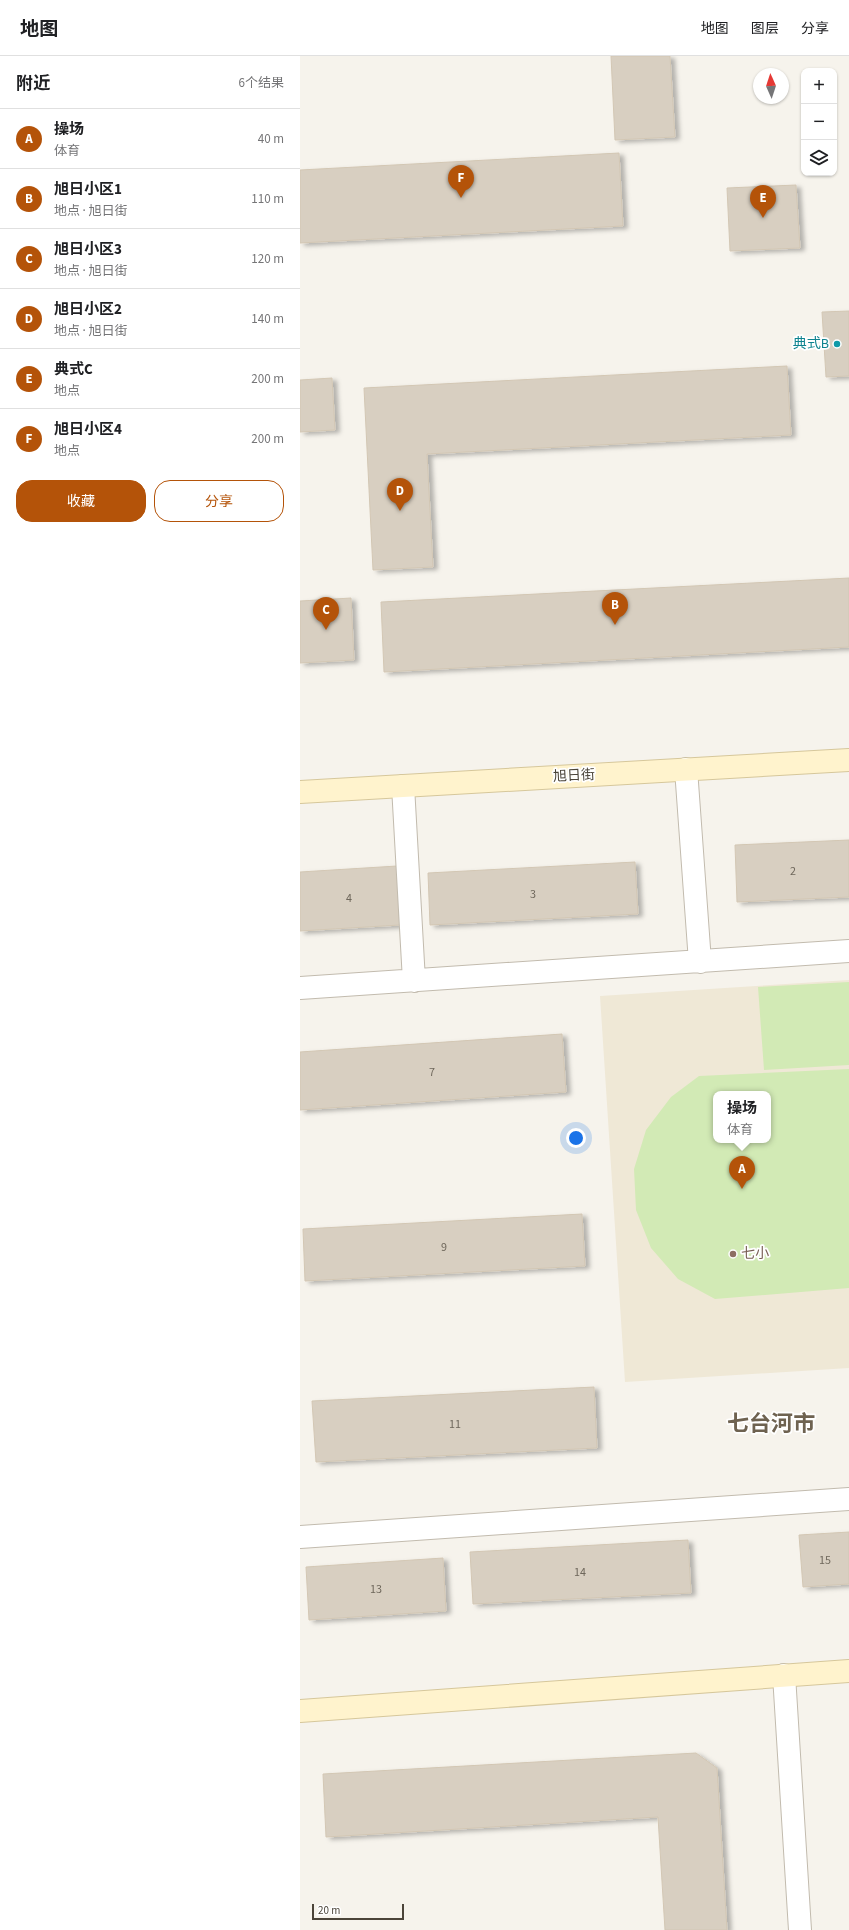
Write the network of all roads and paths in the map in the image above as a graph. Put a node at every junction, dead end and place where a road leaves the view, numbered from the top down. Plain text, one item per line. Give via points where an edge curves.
1 (849, 760) edge
2 (686, 769) junction
3 (403, 786) junction
4 (300, 792) edge
5 (849, 952) edge
6 (700, 962) junction
7 (414, 981) junction
8 (300, 988) edge
9 (849, 1499) edge
10 (300, 1537) edge
11 (849, 1671) edge
12 (784, 1676) junction
13 (300, 1711) edge
14 (800, 1930) edge

1 - 2 main road, 旭日街
2 - 3 main road, 旭日街
2 - 6 street
3 - 4 main road, 旭日街
3 - 7 street
5 - 6 street
6 - 7 street
7 - 8 street
9 - 10 street
11 - 12 main road
12 - 13 main road
12 - 14 street

